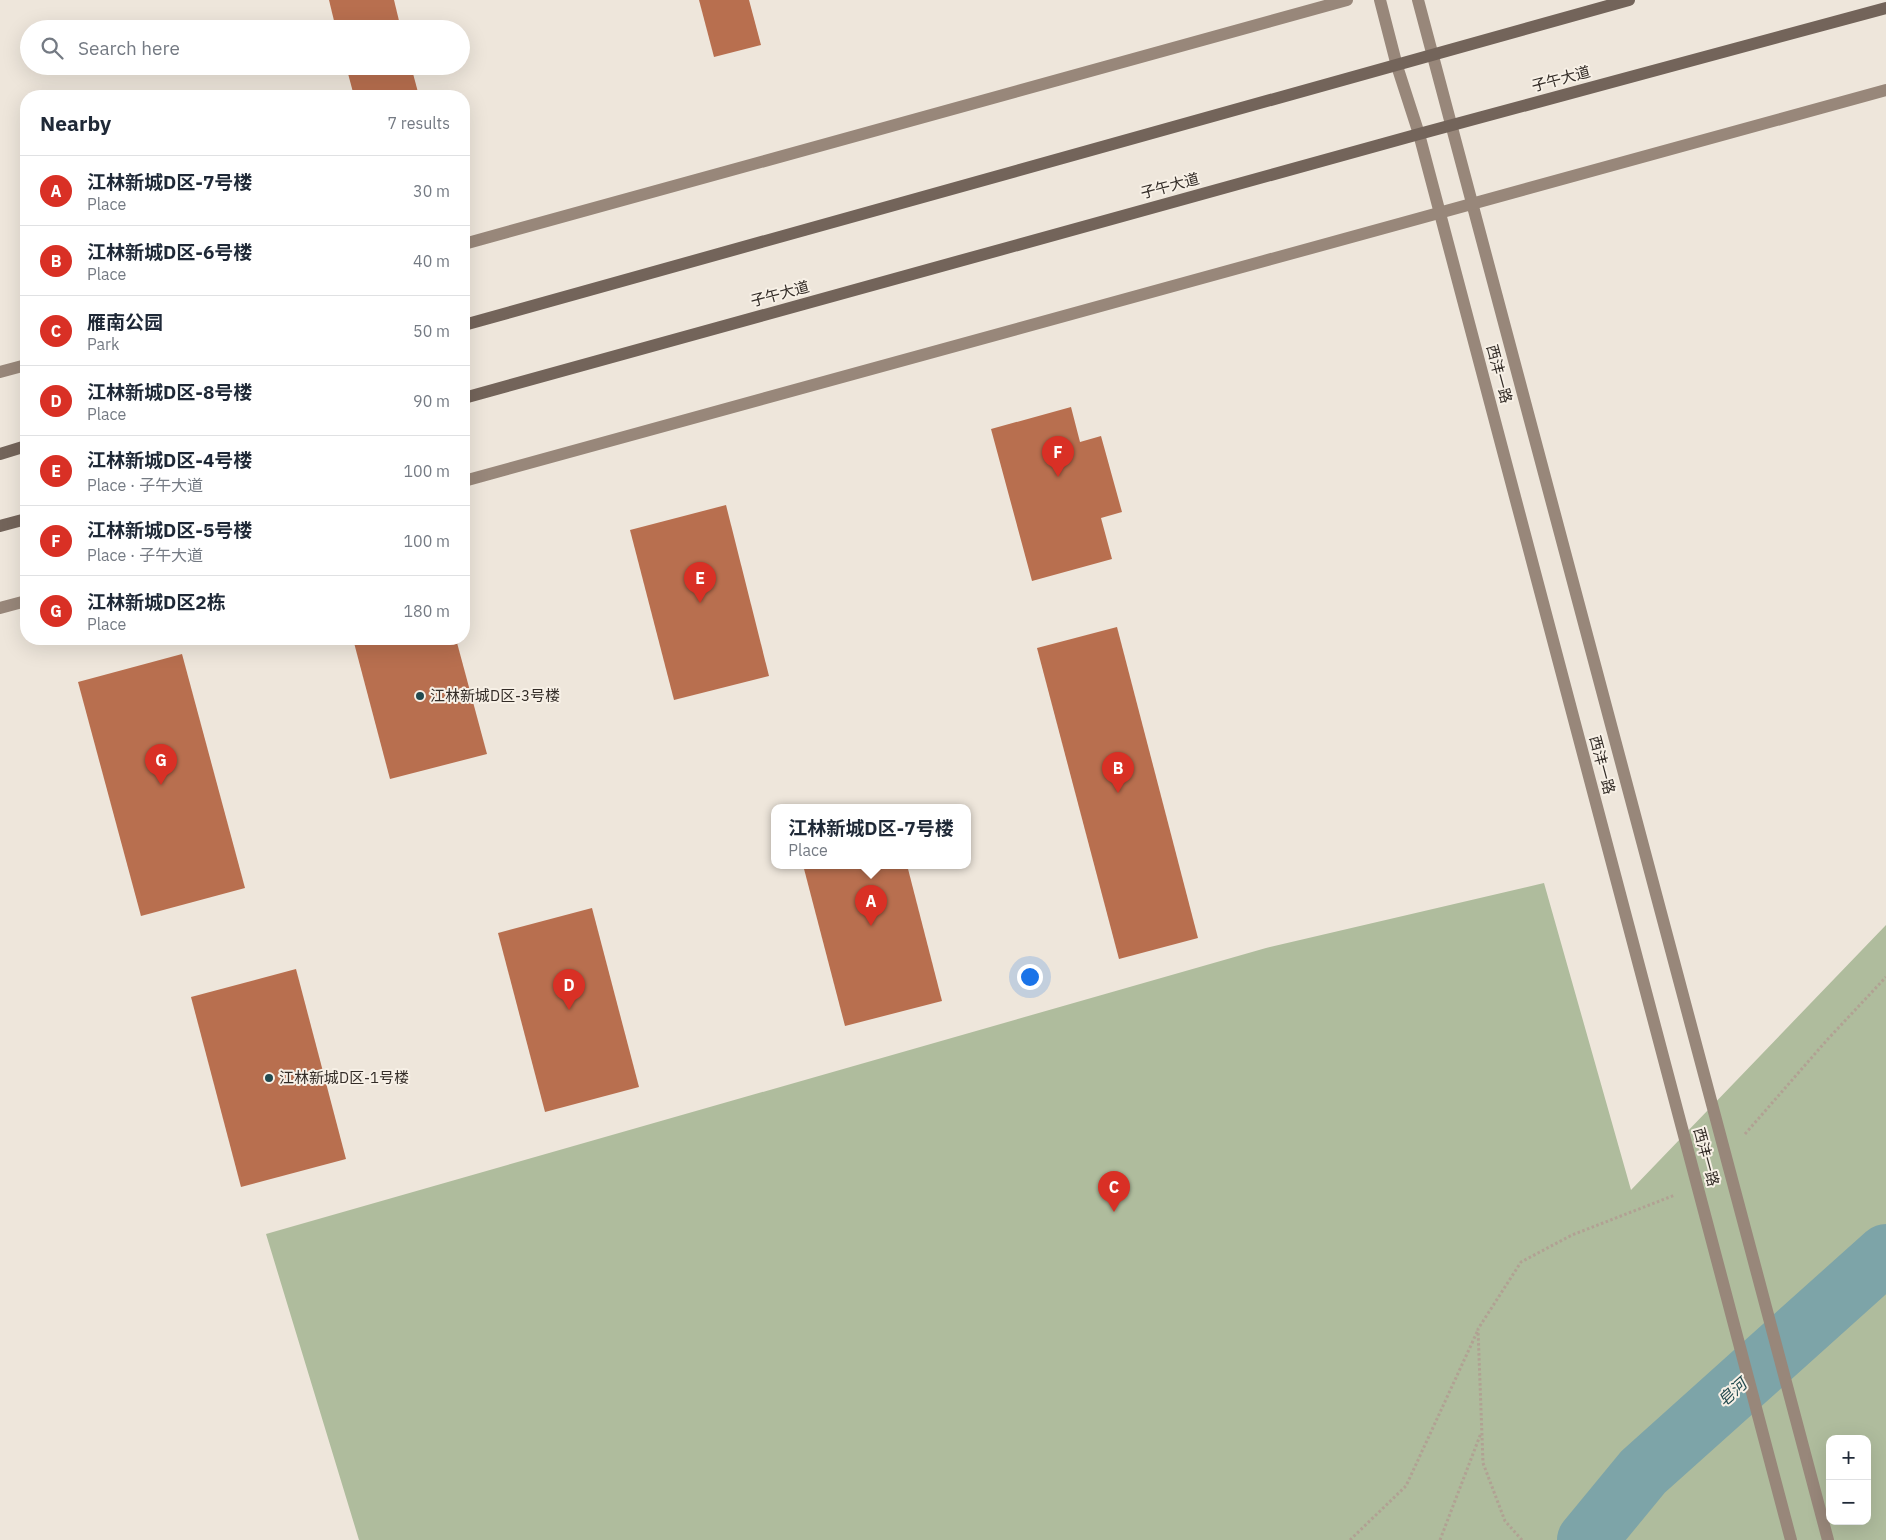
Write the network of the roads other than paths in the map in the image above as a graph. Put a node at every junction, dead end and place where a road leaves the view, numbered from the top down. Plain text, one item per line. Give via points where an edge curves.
1 (1347, 0) edge
2 (1380, 0) edge
3 (1418, 0) edge
4 (1629, 0) edge
5 (1886, 8) edge
6 (1433, 54) junction
7 (1396, 66) junction
8 (1886, 90) edge
9 (1451, 125) junction
10 (1419, 134) junction
11 (1472, 203) junction
12 (1439, 212) junction
13 (470, 242) edge
14 (470, 323) edge
15 (20, 367) edge
16 (0, 372) edge
17 (470, 396) edge
18 (20, 448) edge
19 (0, 454) edge
20 (470, 479) edge
21 (20, 521) edge
22 (0, 526) edge
23 (20, 603) edge
24 (0, 608) edge
25 (1791, 1540) edge
26 (1828, 1540) edge

1 - 13 main road
2 - 7 main road, 西沣一路
3 - 6 main road, 西沣一路
4 - 6 main road
5 - 9 main road, 子午大道
6 - 7 main road
6 - 9 main road, 西沣一路
7 - 10 main road, 西沣一路
7 - 14 main road
8 - 11 main road
9 - 10 main road, 子午大道
9 - 11 main road, 西沣一路
10 - 12 main road, 西沣一路
10 - 17 main road, 子午大道
11 - 12 main road
11 - 26 main road, 西沣一路
12 - 20 main road
12 - 25 main road, 西沣一路
15 - 16 main road
18 - 19 main road
21 - 22 main road
23 - 24 main road

